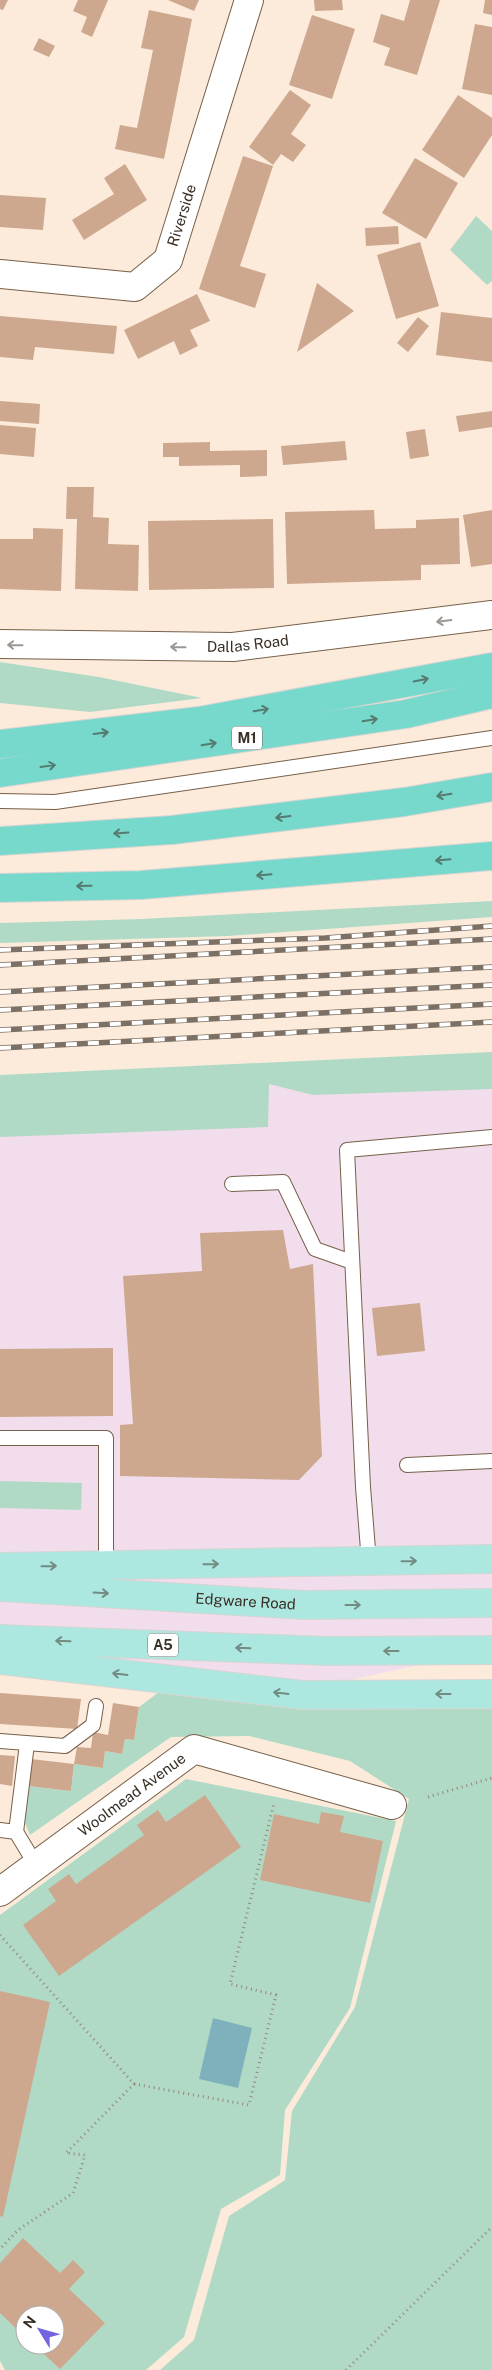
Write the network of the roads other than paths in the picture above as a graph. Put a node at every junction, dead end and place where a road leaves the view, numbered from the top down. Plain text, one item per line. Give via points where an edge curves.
1 (249, 0) edge
2 (0, 274) edge
3 (492, 615) edge
4 (0, 644) edge
5 (492, 666) edge
6 (492, 694) edge
7 (492, 738) edge
8 (0, 744) edge
9 (0, 773) edge
10 (492, 788) edge
11 (0, 801) edge
12 (0, 841) edge
13 (492, 856) edge
14 (0, 888) edge
15 (492, 1137) edge
16 (232, 1184) dead end
17 (352, 1262) junction
18 (0, 1438) edge
19 (492, 1461) edge
20 (408, 1465) dead end
21 (492, 1559) edge
22 (369, 1562) junction
23 (106, 1565) junction
24 (0, 1567) edge
25 (0, 1587) edge
26 (492, 1604) edge
27 (0, 1639) edge
28 (492, 1650) edge
29 (0, 1660) edge
30 (492, 1694) edge
31 (96, 1706) dead end
32 (0, 1741) edge
33 (27, 1744) junction
34 (392, 1806) dead end
35 (0, 1830) edge
36 (16, 1832) junction
37 (36, 1865) junction
38 (0, 1892) edge

1 - 2 street, Riverside via 168,260 135,287
3 -> 4 street, Dallas Road via 233,647
8 -> 5 highway, M1 via 199,721
9 -> 6 highway, M1 via 406,714
7 - 11 lane via 55,802
10 -> 12 highway via 172,830
13 -> 14 highway via 141,885
15 - 17 lane via 347,1150
16 - 17 lane via 283,1182 315,1249
17 - 22 lane
18 - 23 lane via 106,1438
19 - 20 lane
22 -> 21 main road
23 -> 22 main road
24 -> 23 main road
25 -> 26 main road, Edgware Road via 304,1605
28 -> 27 main road, A5 via 327,1651
30 -> 29 main road via 303,1695
31 - 33 lane via 93,1724 65,1746
32 - 33 lane
33 - 36 lane
34 - 37 street, Woolmead Avenue via 194,1749
35 - 36 lane
36 - 37 lane
37 - 38 street, Woolmead Avenue

